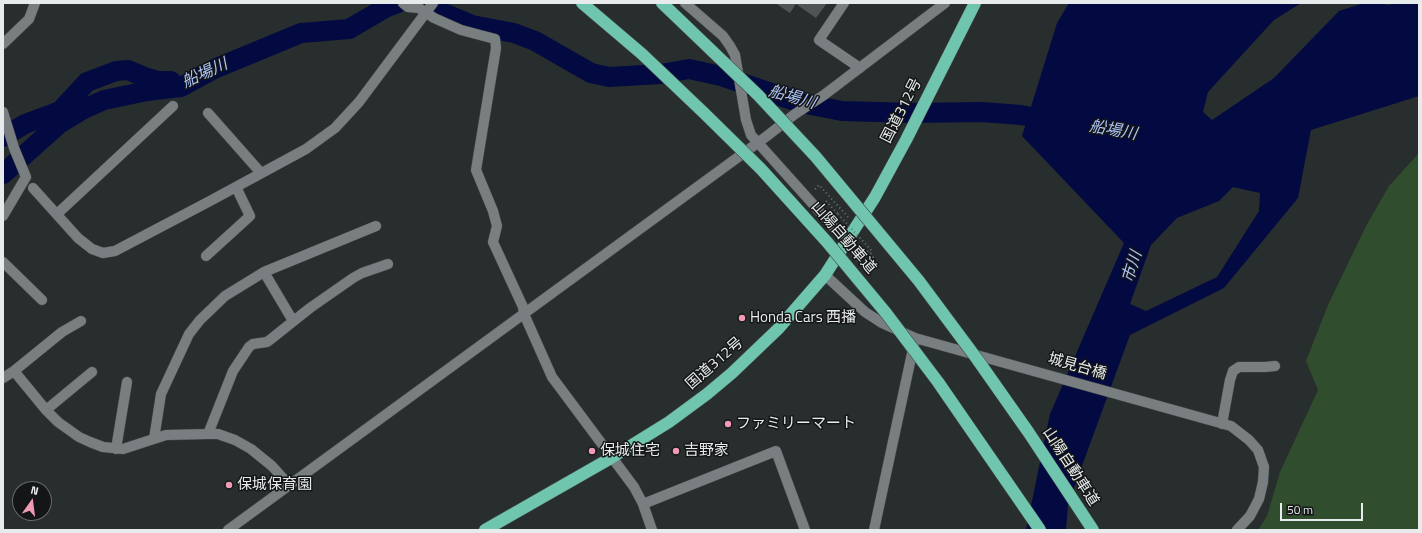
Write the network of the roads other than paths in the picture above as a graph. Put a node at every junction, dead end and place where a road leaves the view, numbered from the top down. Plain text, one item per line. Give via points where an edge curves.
1 (35, 3) edge
2 (433, 3) edge
3 (582, 3) edge
4 (662, 3) edge
5 (685, 3) edge
6 (844, 3) edge
7 (945, 3) edge
8 (975, 3) edge
9 (406, 5) edge
10 (426, 13) junction
11 (3, 44) edge
12 (860, 68) junction
13 (173, 106) dead end
14 (3, 112) edge
15 (208, 113) dead end
16 (757, 142) junction
17 (261, 173) junction
18 (236, 187) junction
19 (33, 188) dead end
20 (57, 214) junction
21 (3, 216) edge
22 (376, 226) dead end
23 (846, 241) junction
24 (206, 256) dead end
25 (3, 262) edge
26 (388, 264) dead end
27 (264, 272) junction
28 (825, 274) junction
29 (42, 300) dead end
30 (524, 314) junction
31 (80, 321) dead end
32 (294, 321) junction
33 (919, 339) junction
34 (1275, 366) dead end
35 (14, 371) junction
36 (92, 372) dead end
37 (3, 378) edge
38 (127, 382) dead end
39 (46, 410) junction
40 (1222, 424) junction
41 (208, 434) junction
42 (154, 439) junction
43 (116, 449) junction
44 (611, 458) junction
45 (289, 485) junction
46 (643, 504) junction
47 (228, 530) edge
48 (486, 530) edge
49 (652, 530) edge
50 (805, 530) edge
51 (874, 530) edge
52 (1040, 530) edge
53 (1093, 530) edge
54 (1237, 530) edge

1 - 11 street via 29,20
2 - 10 street
3 - 52 highway, 山陽自動車道, bridge via 704,112 761,169 827,242 886,313 938,382
4 - 53 highway, 山陽自動車道, bridge via 758,95 816,157 919,281 1029,433
5 - 16 street, bridge via 723,36 730,46 734,55 746,120 751,135
6 - 12 street via 819,40
7 - 12 street
8 - 23 highway, 国道312号 via 875,197
9 - 10 street via 419,8
10 - 17 street via 359,102 335,128 306,149
10 - 30 street via 461,30 495,39 496,48 476,170 493,211 496,226 493,242 524,307
12 - 16 street
13 - 20 street
14 - 21 street via 26,177
15 - 17 street
16 - 23 street
16 - 30 street
17 - 18 street
18 - 20 street via 110,253 92,249 78,238
18 - 24 street via 250,216
19 - 20 street
22 - 27 street
23 - 28 highway, 国道312号
25 - 29 street
26 - 32 street via 353,278
27 - 32 street
27 - 42 street via 225,296 194,326 161,394
28 - 33 street, 城見台橋 via 865,312 882,323
28 - 44 highway, 国道312号 via 778,329 707,394 669,422
30 - 44 street via 552,377
30 - 45 street
31 - 35 street via 62,332
32 - 41 street via 267,342 248,347 233,371
33 - 40 street, 城見台橋
33 - 51 street
34 - 40 street via 1239,367 1233,372
35 - 37 street
35 - 39 street
36 - 39 street
38 - 43 street
39 - 43 street via 79,437 103,447
40 - 54 street, 城見台橋 via 1231,426 1250,440 1258,450 1264,467 1260,499 1250,516
41 - 42 street via 172,435
41 - 45 street via 218,434 252,449
42 - 43 street
44 - 46 street
44 - 48 highway, 国道312号
45 - 47 street
46 - 49 street
46 - 50 street via 776,451

